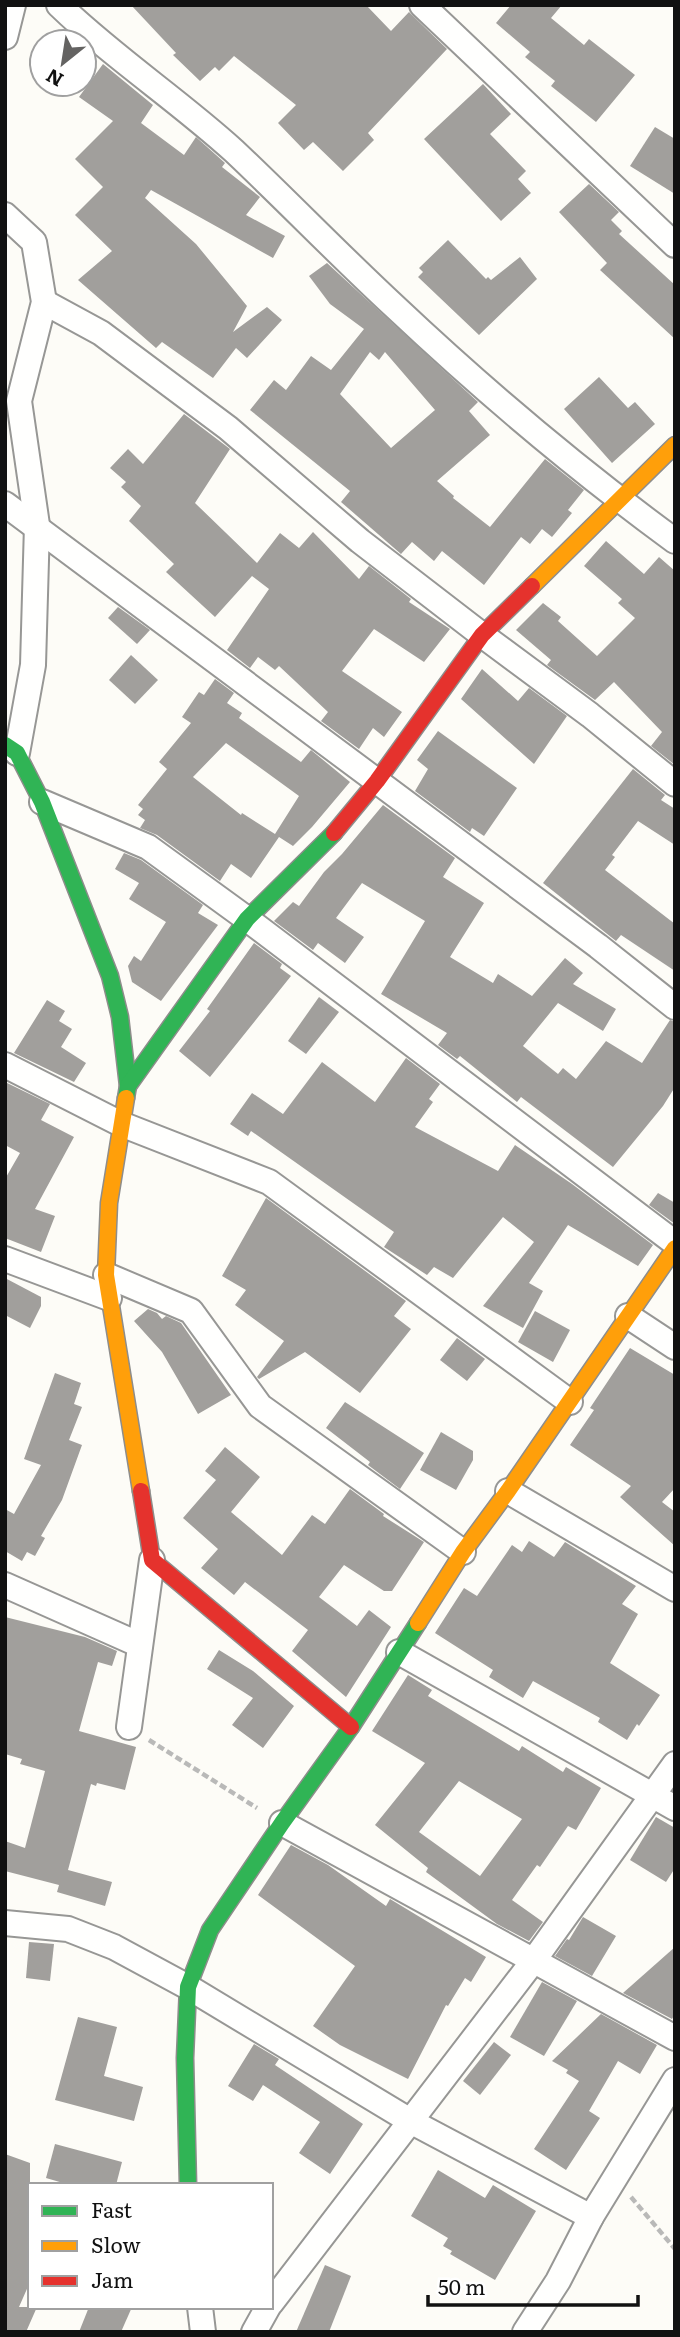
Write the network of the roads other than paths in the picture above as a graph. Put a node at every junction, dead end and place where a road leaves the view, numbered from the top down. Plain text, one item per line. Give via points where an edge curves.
1 (13, 5) edge
2 (59, 5) edge
3 (422, 5) edge
4 (5, 37) edge
5 (5, 215) edge
6 (675, 245) edge
7 (44, 302) junction
8 (675, 445) edge
9 (619, 500) junction
10 (5, 504) edge
11 (37, 526) junction
12 (675, 541) edge
13 (482, 635) junction
14 (11, 749) edge
15 (377, 781) junction
16 (675, 784) edge
17 (42, 802) junction
18 (247, 919) junction
19 (675, 1007) edge
20 (5, 1065) edge
21 (128, 1086) junction
22 (121, 1124) junction
23 (675, 1246) edge
24 (5, 1259) edge
25 (108, 1286) junction
26 (628, 1316) junction
27 (675, 1347) edge
28 (570, 1402) junction
29 (508, 1491) junction
30 (463, 1552) junction
31 (152, 1560) junction
32 (5, 1585) edge
33 (675, 1589) edge
34 (140, 1646) junction
35 (399, 1652) junction
36 (129, 1727) road end
37 (351, 1727) junction
38 (675, 1764) edge
39 (654, 1795) junction
40 (675, 1808) edge
41 (282, 1824) junction
42 (5, 1923) edge
43 (534, 1960) junction
44 (188, 1987) junction
45 (675, 2038) edge
46 (675, 2080) edge
47 (412, 2122) junction
48 (188, 2183) edge
49 (591, 2217) junction
50 (273, 2301) edge
51 (200, 2309) edge
52 (268, 2309) edge
53 (203, 2332) edge
54 (254, 2332) edge
55 (525, 2332) edge

1 - 4 street
2 - 9 street via 232,149 394,306
3 - 6 street
5 - 7 street via 34,242
7 - 11 street via 19,401
7 - 13 street via 101,333 218,421 360,541
8 - 9 street
9 - 12 street
9 - 13 street
10 - 11 street
11 - 14 street via 33,665
11 - 15 street
13 - 15 street
13 - 16 street
14 - 17 street
15 - 18 street via 327,841
15 - 19 street
17 - 18 street via 139,841
17 - 21 street via 110,976
18 - 21 street
18 - 23 street
20 - 22 street
21 - 22 street
22 - 25 street via 109,1203
22 - 28 street via 269,1182
23 - 26 street
24 - 25 street
25 - 30 street via 191,1311 260,1406
25 - 31 street
26 - 27 street
26 - 28 street
28 - 29 street
29 - 30 street
29 - 33 street
30 - 35 street
31 - 34 street
31 - 37 street
32 - 34 street
34 - 36 street
35 - 37 street
35 - 39 street
37 - 41 street
38 - 39 street
39 - 40 street
39 - 43 street
41 - 43 street
41 - 44 street via 210,1930
42 - 44 street via 68,1929 93,1937
43 - 45 street
43 - 47 street
44 - 47 street
44 - 48 street
46 - 49 street
47 - 49 street
47 - 50 street
49 - 55 street
51 - 53 street
52 - 54 street

